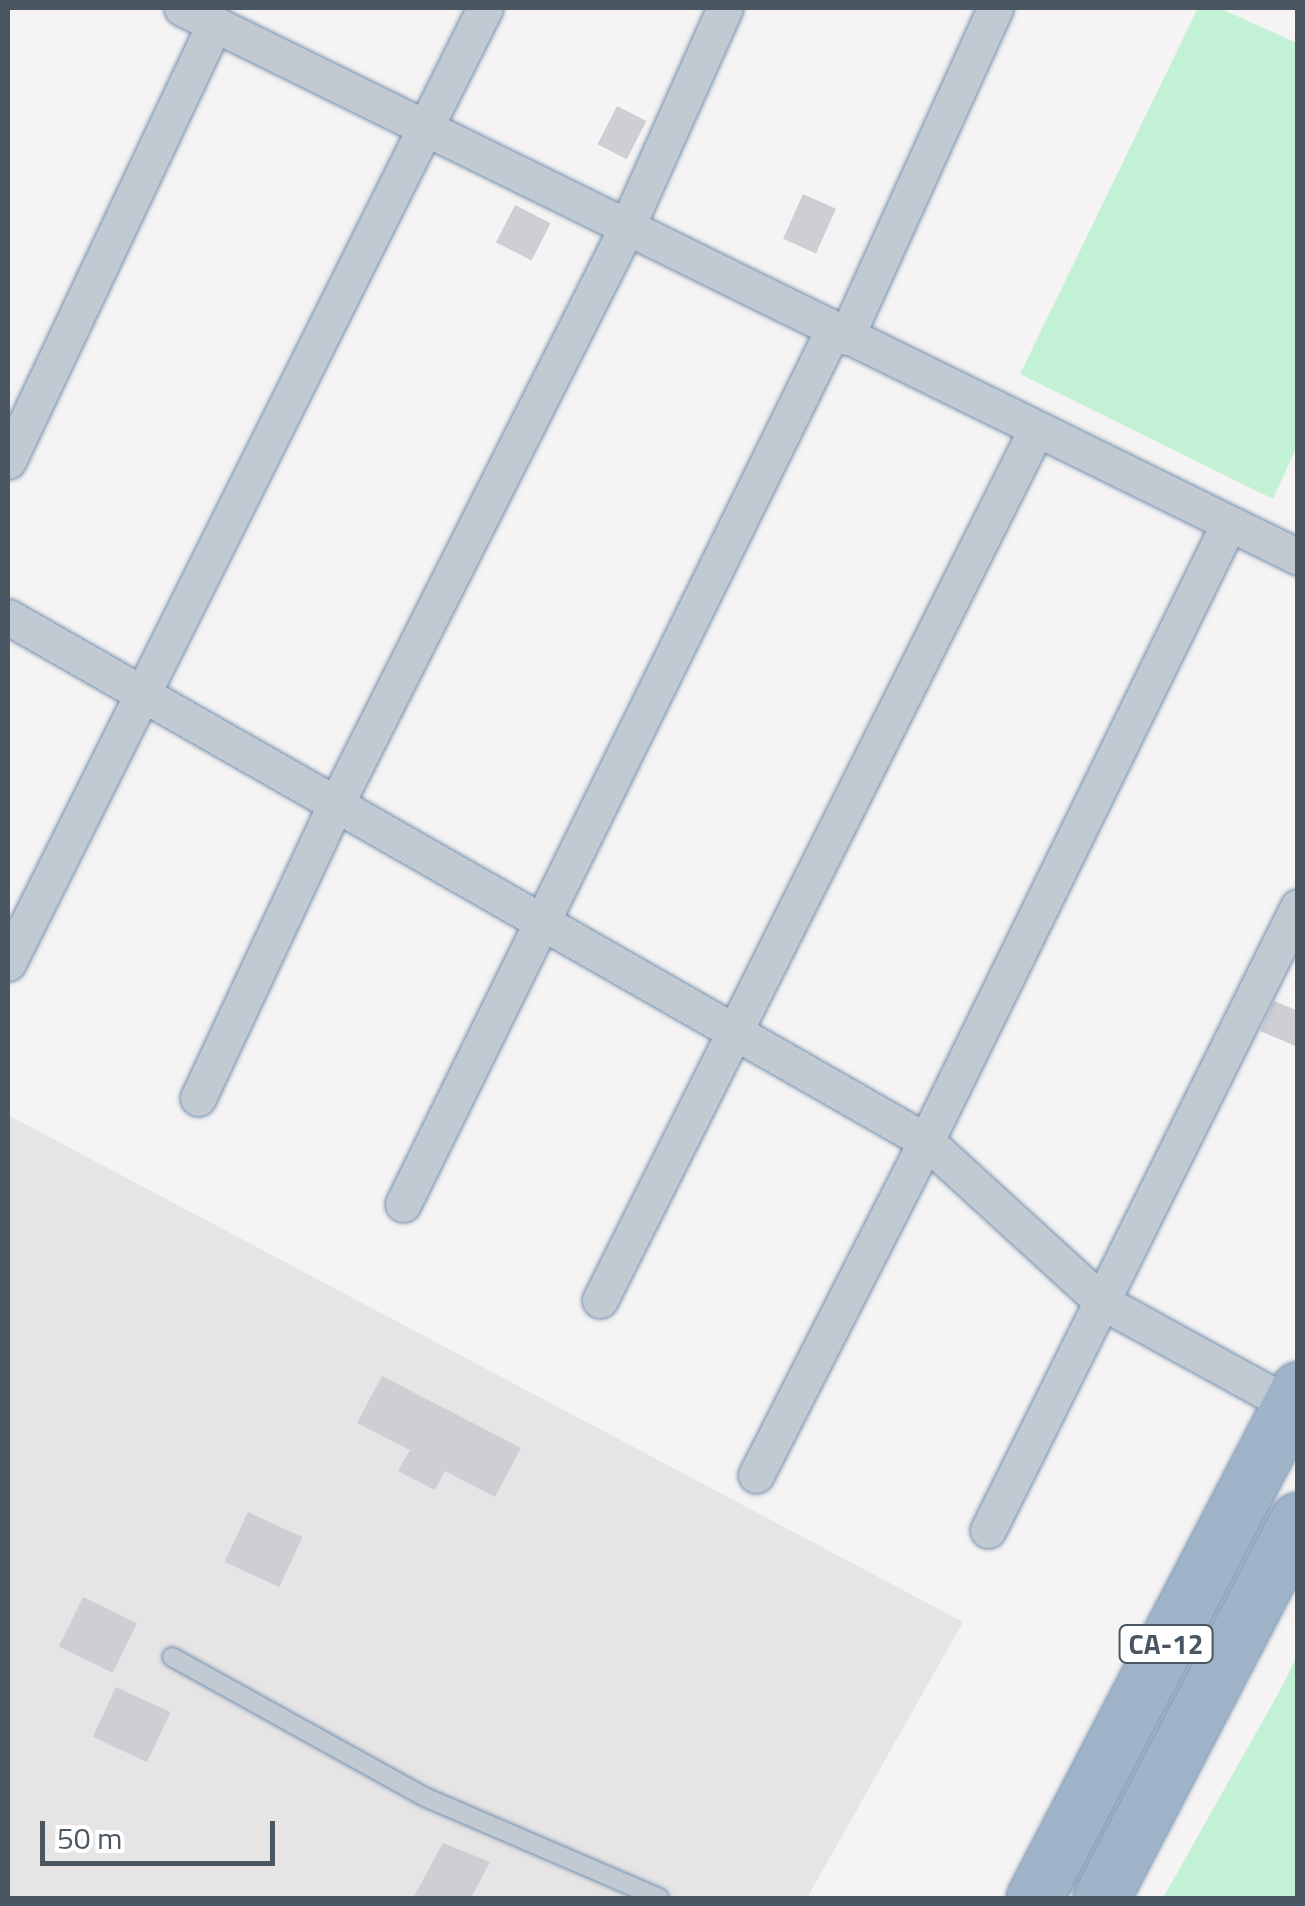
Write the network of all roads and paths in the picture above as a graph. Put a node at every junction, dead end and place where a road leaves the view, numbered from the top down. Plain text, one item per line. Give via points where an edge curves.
1 (182, 8) edge
2 (485, 8) edge
3 (726, 8) edge
4 (995, 8) edge
5 (227, 21) edge
6 (424, 131) junction
7 (626, 229) junction
8 (839, 334) junction
9 (1036, 430) junction
10 (8, 461) edge
11 (1229, 524) junction
12 (1298, 557) edge
13 (8, 617) edge
14 (144, 696) junction
15 (336, 804) junction
16 (1298, 907) edge
17 (544, 921) junction
18 (8, 963) edge
19 (738, 1030) junction
20 (198, 1098) dead end
21 (926, 1141) junction
22 (403, 1204) dead end
23 (600, 1300) dead end
24 (1101, 1300) junction
25 (1294, 1398) edge
26 (756, 1475) dead end
27 (1298, 1520) edge
28 (988, 1530) dead end
29 (172, 1657) dead end
30 (659, 1898) edge
31 (1034, 1898) edge
32 (1100, 1898) edge

1 - 5 street
2 - 6 street
3 - 7 street
4 - 8 street
5 - 6 street
5 - 10 street
6 - 7 street
6 - 14 street
7 - 8 street
7 - 15 street
8 - 9 street
8 - 17 street
9 - 11 street
9 - 19 street
11 - 12 street
11 - 21 street
13 - 14 street
14 - 15 street
14 - 18 street
15 - 17 street
15 - 20 street
16 - 24 street
17 - 19 street
17 - 22 street
19 - 21 street
19 - 23 street
21 - 24 street
21 - 26 street
24 - 25 street
24 - 28 street
25 - 31 highway, CA-12
27 - 32 highway, CA-12
29 - 30 lane via 425,1796

